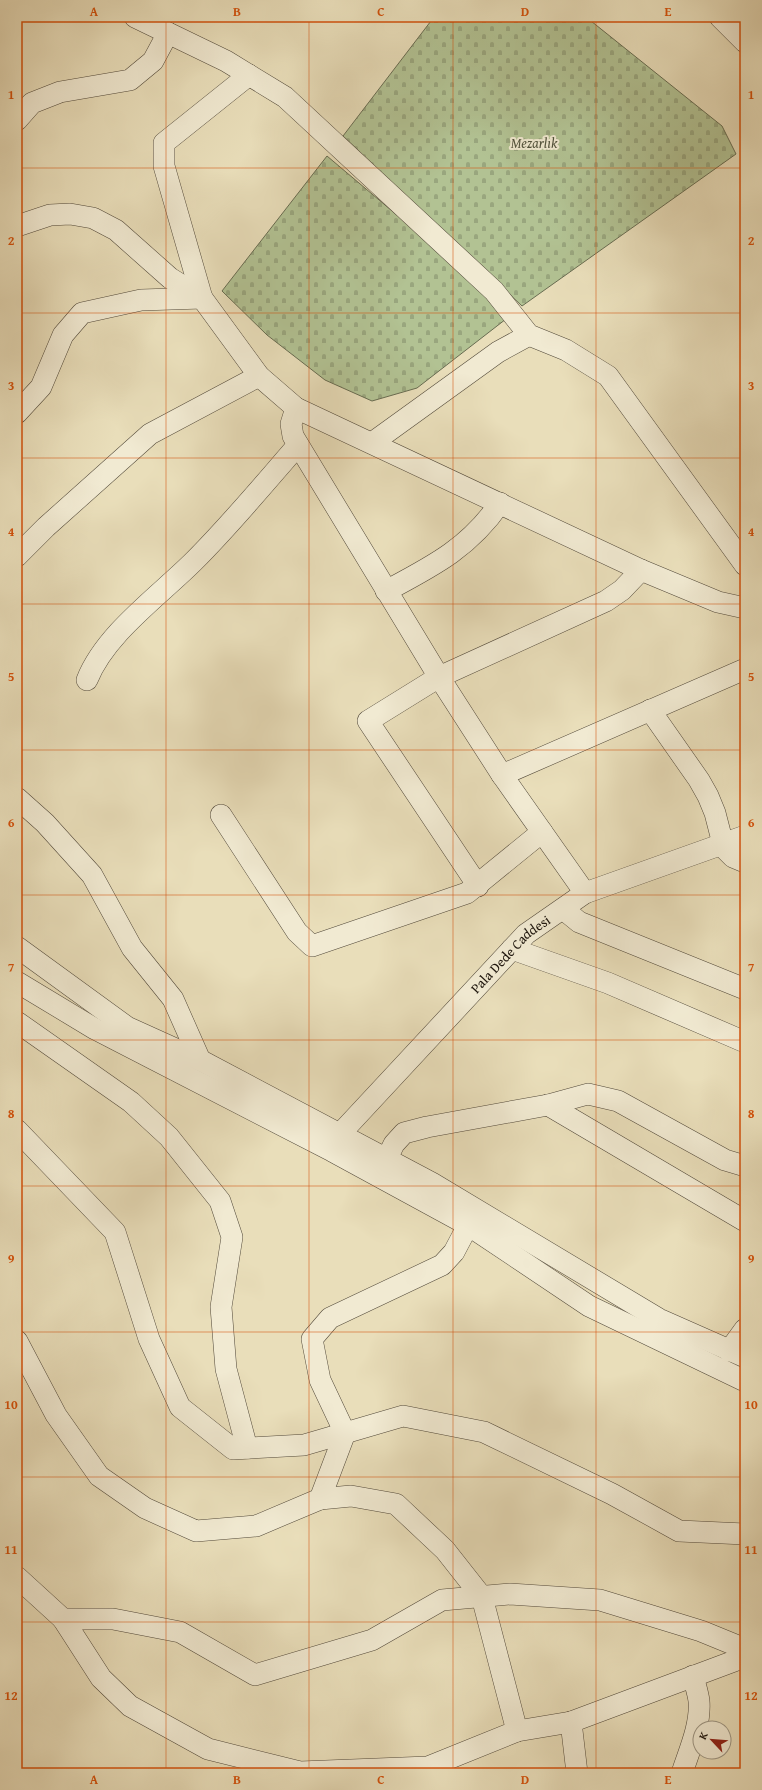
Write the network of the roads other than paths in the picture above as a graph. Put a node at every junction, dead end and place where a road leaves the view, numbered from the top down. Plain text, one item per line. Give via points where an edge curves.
1 (135, 17) edge
2 (720, 17) edge
3 (168, 33) junction
4 (745, 42) edge
5 (249, 75) junction
6 (17, 120) edge
7 (18, 225) edge
8 (202, 298) junction
9 (529, 335) junction
10 (259, 376) junction
11 (296, 408) junction
12 (17, 413) edge
13 (372, 443) junction
14 (298, 445) junction
15 (500, 503) junction
16 (17, 556) edge
17 (745, 565) edge
18 (641, 570) junction
19 (386, 591) junction
20 (745, 608) edge
21 (745, 669) edge
22 (439, 677) junction
23 (87, 680) dead end
24 (650, 710) junction
25 (502, 775) junction
26 (17, 798) edge
27 (221, 815) dead end
28 (542, 832) junction
29 (745, 836) edge
30 (723, 844) junction
31 (745, 862) edge
32 (478, 886) junction
33 (585, 893) junction
34 (563, 909) junction
35 (17, 947) edge
36 (512, 949) junction
37 (17, 982) edge
38 (745, 989) edge
39 (17, 1022) edge
40 (745, 1042) edge
41 (200, 1060) junction
42 (548, 1105) junction
43 (17, 1130) edge
44 (336, 1142) junction
45 (745, 1166) edge
46 (382, 1168) junction
47 (472, 1217) junction
48 (745, 1221) edge
49 (745, 1329) edge
50 (17, 1341) edge
51 (737, 1354) edge
52 (745, 1381) edge
53 (345, 1433) junction
54 (247, 1448) junction
55 (320, 1499) junction
56 (745, 1534) edge
57 (17, 1577) edge
58 (482, 1597) junction
59 (63, 1619) junction
60 (745, 1649) edge
61 (745, 1657) edge
62 (693, 1676) junction
63 (571, 1722) junction
64 (517, 1731) junction
65 (429, 1770) edge
66 (577, 1773) edge
67 (682, 1773) edge

1 - 3 street
2 - 4 street
3 - 5 street
3 - 6 street via 152,61 130,80 60,92 32,103
5 - 8 street via 164,143 164,166
5 - 9 street via 285,97 436,237 494,291
7 - 8 street via 50,215 70,214 93,218 116,230 170,278
8 - 10 street
8 - 12 street via 141,300 82,313 63,335 41,387
9 - 13 street via 498,352
9 - 17 street via 566,350 608,376
10 - 11 street
10 - 16 street via 150,434 125,454
11 - 13 street
11 - 14 street via 291,424
13 - 15 street
14 - 19 street
14 - 23 street via 195,560 108,643
15 - 18 street
15 - 19 street via 478,531 456,551 434,566
18 - 20 street via 718,602
18 - 22 street via 622,590 606,601
19 - 22 street
21 - 24 street
22 - 25 street
22 - 32 street via 368,721
24 - 25 street
24 - 30 street via 708,796
25 - 28 street
26 - 41 street via 45,823 92,875 132,948 173,999
27 - 32 street via 297,932 312,946 467,893
28 - 32 street
28 - 33 street
29 - 30 street, Pala Dede Caddesi
30 - 31 street via 730,854
30 - 33 street, Pala Dede Caddesi
33 - 34 street, Pala Dede Caddesi
34 - 36 street, Pala Dede Caddesi via 526,934
34 - 38 street via 579,922
35 - 41 street via 127,1027
36 - 40 street via 608,983
36 - 44 street, Pala Dede Caddesi
37 - 44 street via 95,1029
39 - 54 street via 131,1102 169,1137 220,1201 232,1237 221,1307 226,1369
41 - 44 street
42 - 45 street via 588,1094 618,1101 725,1160
42 - 46 street via 404,1133 394,1144
42 - 48 street
43 - 54 street via 115,1232 149,1339 180,1407 233,1449
44 - 46 street
46 - 47 street
47 - 51 street via 659,1320
47 - 52 street via 589,1306
47 - 53 street via 454,1252 442,1265 330,1318 312,1339 320,1380
49 - 51 street
50 - 55 street via 56,1415 99,1476 145,1508 196,1531 256,1526
53 - 54 street via 304,1445
53 - 55 street
53 - 56 street via 403,1416 484,1432 612,1494 679,1531
55 - 58 street via 351,1496 396,1504 444,1550
57 - 59 street
58 - 59 street via 442,1600 372,1640 255,1675 180,1632 113,1619
58 - 60 street via 510,1594 600,1600 701,1632
58 - 64 street
59 - 65 street via 101,1678 130,1706 208,1749 300,1772
61 - 62 street
62 - 63 street
62 - 67 street via 699,1701 697,1719
63 - 64 street
63 - 66 street
64 - 65 street

